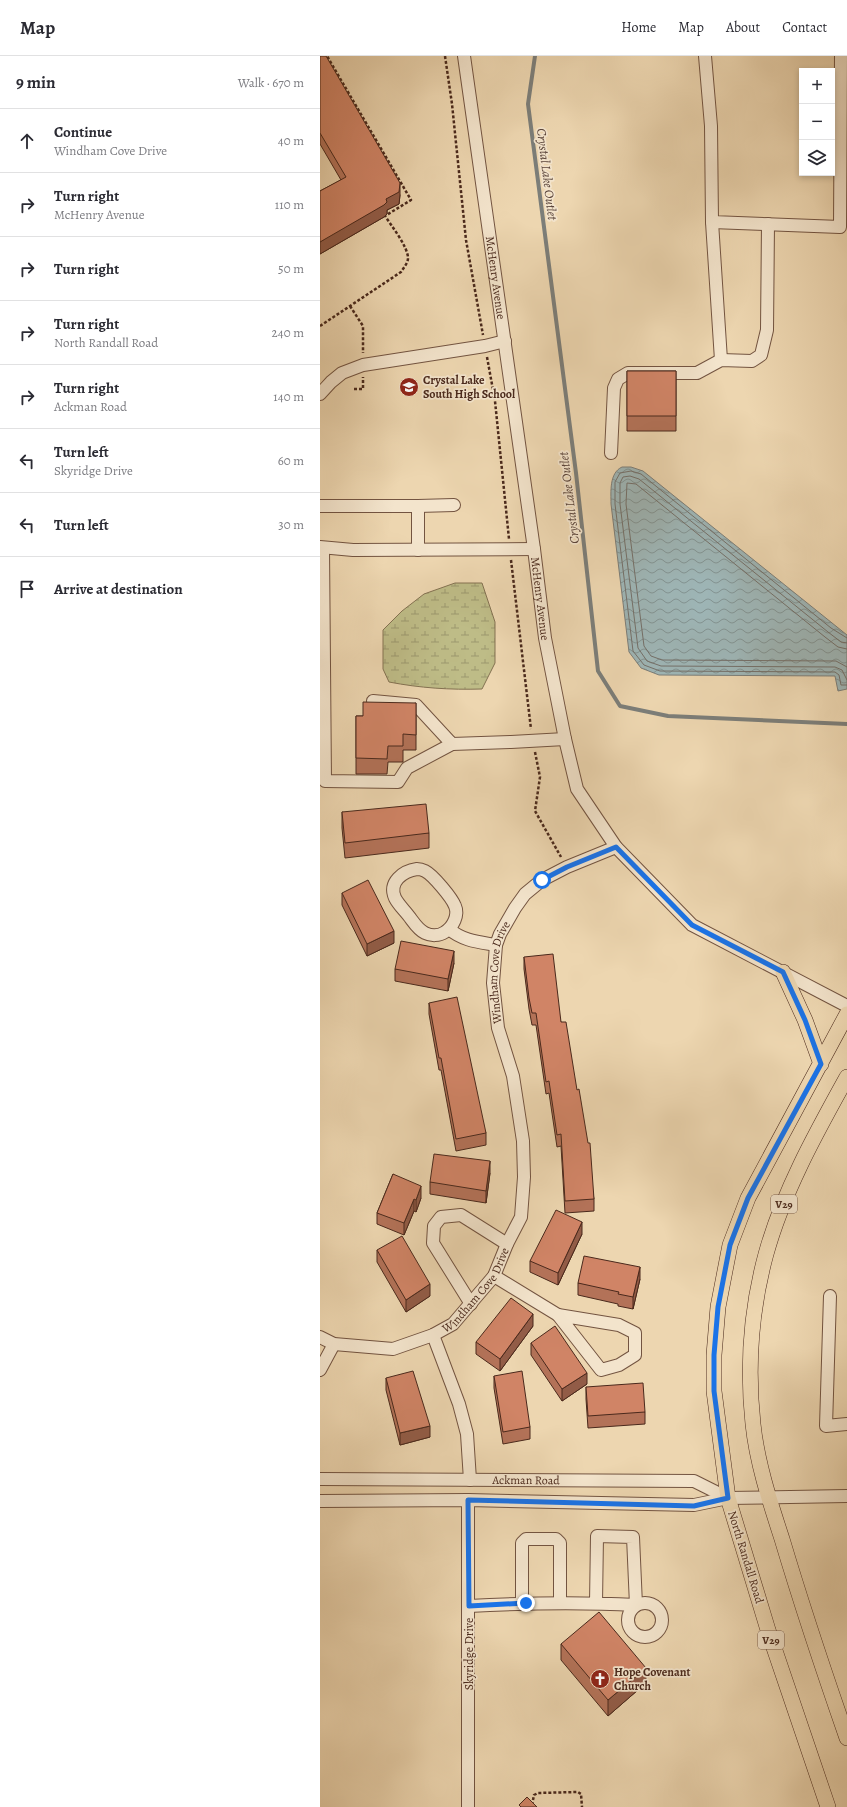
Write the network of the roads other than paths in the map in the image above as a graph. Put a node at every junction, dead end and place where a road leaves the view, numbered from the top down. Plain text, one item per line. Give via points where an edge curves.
1 (464, 56) edge
2 (705, 56) edge
3 (841, 56) edge
4 (712, 222) junction
5 (768, 224) junction
6 (844, 227) edge
7 (505, 341) junction
8 (721, 360) junction
9 (320, 394) edge
10 (611, 453) dead end
11 (454, 505) dead end
12 (320, 506) edge
13 (418, 506) junction
14 (322, 548) edge
15 (534, 549) junction
16 (418, 550) junction
17 (373, 701) edge
18 (564, 738) junction
19 (452, 744) junction
20 (616, 847) junction
21 (449, 930) junction
22 (496, 945) junction
23 (783, 972) junction
24 (847, 1006) edge
25 (847, 1014) edge
26 (821, 1064) junction
27 (847, 1077) edge
28 (507, 1244) junction
29 (494, 1276) junction
30 (830, 1296) dead end
31 (471, 1304) junction
32 (558, 1315) junction
33 (432, 1336) junction
34 (320, 1338) edge
35 (334, 1344) junction
36 (320, 1370) edge
37 (847, 1424) edge
38 (320, 1479) edge
39 (470, 1480) junction
40 (847, 1496) edge
41 (728, 1498) junction
42 (769, 1498) junction
43 (468, 1500) junction
44 (320, 1501) edge
45 (560, 1603) junction
46 (596, 1603) junction
47 (522, 1604) junction
48 (469, 1606) junction
49 (847, 1738) edge
50 (468, 1807) edge
51 (828, 1807) edge

1 - 7 street, McHenry Avenue
2 - 4 street via 710,126
3 - 6 street
4 - 5 street
4 - 8 street
5 - 6 street
5 - 8 street via 767,330 761,355 752,361
7 - 9 street via 359,366 342,373
7 - 15 street, McHenry Avenue
8 - 10 street via 698,372 628,373 618,379 614,388
11 - 13 street
12 - 13 street
13 - 16 street
14 - 16 street
14 - 19 street via 325,781 398,782 406,768
15 - 16 street
15 - 18 street, McHenry Avenue via 545,638
17 - 19 street via 416,705
18 - 19 street
18 - 20 street, McHenry Avenue via 577,789
20 - 22 street, Windham Cove Drive via 542,880 525,894 514,908
20 - 23 street, McHenry Avenue via 692,925
21 - 21 street via 454,923 455,906 432,876 417,869 401,874 396,881 395,898 418,928 434,935
21 - 22 street via 471,941
22 - 28 street, Windham Cove Drive via 493,983 498,1028 513,1076 523,1141 521,1217
23 - 24 street, McHenry Avenue
23 - 26 main road via 805,1020
25 - 26 main road, North Randall Road / V29
26 - 41 main road, North Randall Road / V29 via 748,1198 730,1245 718,1307 714,1355 714,1391
27 - 42 main road, V29 via 795,1177 775,1226 766,1255 754,1318 751,1380 753,1426
28 - 29 street, Windham Cove Drive
28 - 31 street via 461,1215 441,1217 434,1226 433,1243
29 - 31 street, Windham Cove Drive
29 - 32 street
30 - 37 street via 826,1426
31 - 33 street, Windham Cove Drive via 453,1324
32 - 32 street via 601,1370 619,1365 635,1355 635,1332 619,1325
33 - 35 street, Windham Cove Drive via 392,1349
33 - 39 street via 459,1404 467,1434
34 - 35 street, Windham Cove Drive
35 - 36 street
38 - 39 street, Ackman Road
39 - 41 street, Ackman Road via 694,1481
40 - 42 street, Ackman Road
41 - 42 street, Ackman Road
41 - 43 street, Ackman Road via 694,1506
41 - 51 main road, North Randall Road / V29 via 768,1630
42 - 49 main road, V29 via 801,1603
43 - 44 street, Ackman Road
43 - 48 street, Skyridge Drive
45 - 46 street
45 - 47 street
45 - 47 street via 560,1543 556,1539 526,1539 522,1543
46 - 46 street via 636,1605 633,1537 597,1536
47 - 48 street
48 - 50 street, Skyridge Drive

